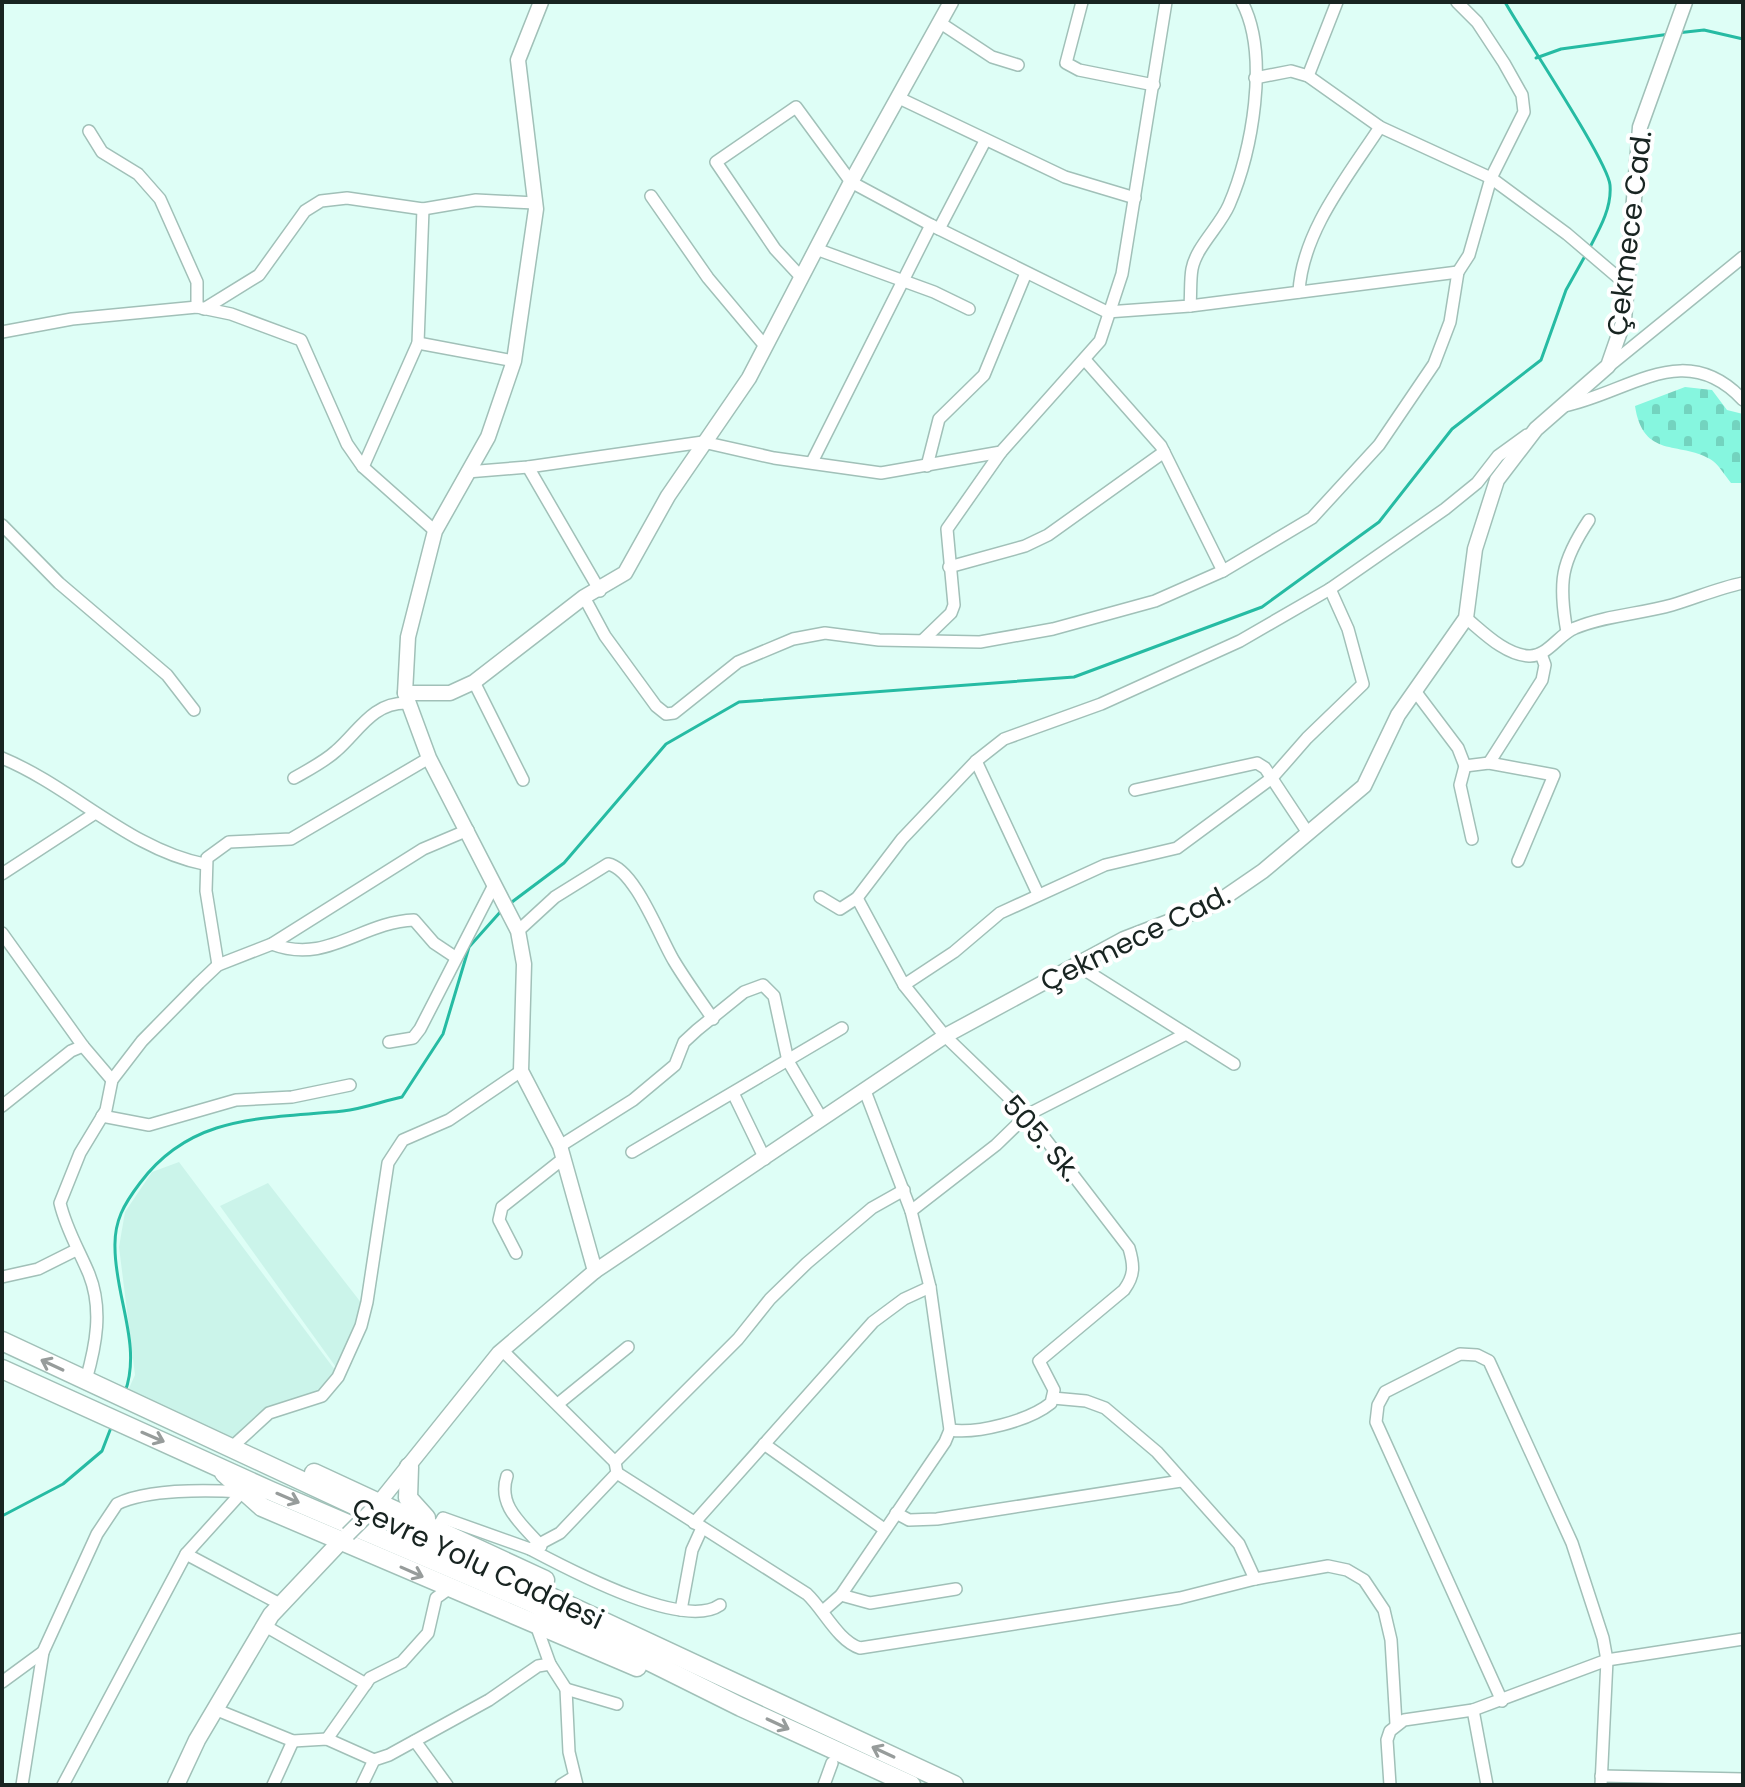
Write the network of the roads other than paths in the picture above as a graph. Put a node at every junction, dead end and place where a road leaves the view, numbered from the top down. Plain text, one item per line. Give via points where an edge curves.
1 (541, 2) edge
2 (951, 2) edge
3 (1082, 2) edge
4 (1166, 2) edge
5 (1242, 2) edge
6 (1337, 2) edge
7 (1457, 2) edge
8 (1685, 2) edge
9 (942, 24) junction
10 (1018, 65) dead end
11 (1308, 76) junction
12 (1255, 78) junction
13 (1154, 85) junction
14 (899, 98) junction
15 (1380, 127) junction
16 (89, 131) dead end
17 (985, 141) junction
18 (1491, 178) junction
19 (851, 182) junction
20 (651, 196) dead end
21 (1135, 198) junction
22 (535, 203) junction
23 (423, 209) junction
24 (935, 227) junction
25 (816, 249) junction
26 (1743, 258) edge
27 (1458, 272) junction
28 (1026, 273) junction
29 (801, 277) junction
30 (904, 282) junction
31 (1628, 286) junction
32 (1299, 292) junction
33 (1190, 306) junction
34 (200, 308) junction
35 (969, 309) dead end
36 (1107, 312) junction
37 (2, 332) edge
38 (418, 343) junction
39 (765, 346) junction
40 (514, 361) junction
41 (1086, 361) junction
42 (1608, 366) junction
43 (1743, 400) edge
44 (1563, 406) junction
45 (1536, 429) junction
46 (703, 442) junction
47 (1001, 452) junction
48 (1164, 452) junction
49 (812, 462) junction
50 (927, 466) junction
51 (363, 467) junction
52 (528, 467) junction
53 (467, 472) junction
54 (1589, 520) dead end
55 (2, 525) edge
56 (435, 531) junction
57 (949, 567) junction
58 (1223, 571) junction
59 (1743, 583) edge
60 (1330, 589) junction
61 (600, 591) junction
62 (584, 597) junction
63 (1466, 618) junction
64 (1567, 632) junction
65 (923, 640) junction
66 (1541, 654) junction
67 (474, 682) junction
68 (1415, 691) junction
69 (405, 698) junction
70 (194, 710) dead end
71 (2, 758) edge
72 (429, 758) junction
73 (976, 761) junction
74 (1489, 763) junction
75 (1465, 766) junction
76 (294, 778) dead end
77 (1272, 778) junction
78 (523, 780) dead end
79 (1135, 790) dead end
80 (94, 814) junction
81 (468, 830) junction
82 (1308, 833) junction
83 (1472, 839) dead end
84 (1518, 861) dead end
85 (204, 864) junction
86 (2, 874) edge
87 (494, 885) junction
88 (1038, 894) junction
89 (820, 897) dead end
90 (857, 898) junction
91 (518, 931) junction
92 (2, 933) edge
93 (272, 944) junction
94 (455, 957) junction
95 (218, 965) junction
96 (1077, 965) junction
97 (904, 985) junction
98 (713, 1019) junction
99 (842, 1028) dead end
100 (1186, 1034) junction
101 (945, 1036) junction
102 (389, 1042) dead end
103 (83, 1046) junction
104 (788, 1061) junction
105 (1234, 1064) dead end
106 (521, 1071) junction
107 (112, 1080) junction
108 (350, 1085) dead end
109 (865, 1091) junction
110 (733, 1093) junction
111 (2, 1106) edge
112 (1027, 1115) junction
113 (102, 1116) junction
114 (822, 1119) junction
115 (562, 1152) junction
116 (632, 1152) dead end
117 (765, 1159) junction
118 (904, 1190) junction
119 (911, 1211) junction
120 (76, 1250) junction
121 (516, 1253) dead end
122 (595, 1271) junction
123 (2, 1277) edge
124 (930, 1287) junction
125 (2, 1341) edge
126 (628, 1347) dead end
127 (502, 1350) junction
128 (2, 1369) edge
129 (94, 1384) junction
130 (1053, 1398) junction
131 (559, 1403) junction
132 (950, 1430) junction
133 (764, 1444) junction
134 (228, 1445) junction
135 (217, 1465) junction
136 (409, 1467) junction
137 (616, 1468) junction
138 (507, 1476) dead end
139 (1181, 1481) junction
140 (242, 1492) junction
141 (379, 1503) junction
142 (896, 1513) junction
143 (698, 1526) junction
144 (438, 1527) junction
145 (884, 1529) junction
146 (344, 1538) junction
147 (536, 1548) junction
148 (186, 1554) junction
149 (1255, 1579) junction
150 (450, 1588) junction
151 (956, 1589) dead end
152 (841, 1595) junction
153 (280, 1604) junction
154 (720, 1605) dead end
155 (681, 1610) junction
156 (824, 1610) junction
157 (536, 1625) junction
158 (267, 1627) junction
159 (1743, 1639) edge
160 (43, 1652) junction
161 (1607, 1660) junction
162 (550, 1664) junction
163 (725, 1679) junction
164 (2, 1682) edge
165 (366, 1684) junction
166 (566, 1689) junction
167 (1502, 1701) junction
168 (617, 1704) dead end
169 (741, 1707) junction
170 (217, 1710) junction
171 (1473, 1710) junction
172 (1396, 1724) junction
173 (327, 1739) junction
174 (293, 1741) junction
175 (415, 1741) junction
176 (374, 1760) junction
177 (832, 1763) dead end
178 (1743, 1779) edge
179 (1601, 1780) edge
180 (576, 1781) edge
181 (22, 1785) edge
182 (63, 1785) edge
183 (176, 1785) edge
184 (273, 1785) edge
185 (362, 1785) edge
186 (447, 1785) edge
187 (561, 1785) edge
188 (824, 1785) edge
189 (911, 1785) edge
190 (954, 1785) edge
191 (1390, 1785) edge
192 (1487, 1785) edge

1 - 22 street via 518,60
2 - 9 street
3 - 13 street via 1066,63
4 - 13 street
5 - 12 street via 1254,41
6 - 11 street
7 - 18 street via 1477,22 1522,95 1524,112
8 - 31 street, Çekmece Cad. via 1640,127
9 - 10 street via 992,57
9 - 14 street
11 - 12 street via 1291,71
11 - 15 street
12 - 33 street via 1245,156 1229,207 1192,266
13 - 21 street
14 - 17 street
14 - 19 street
15 - 18 street
15 - 32 street via 1308,247
16 - 34 street via 102,152 138,174 160,199 197,282
17 - 21 street via 1065,177
17 - 24 street
18 - 27 street via 1469,255
18 - 31 street
19 - 24 street
19 - 25 street
19 - 29 street via 796,107 716,162 775,249
20 - 39 street via 708,278
21 - 36 street via 1122,274
22 - 23 street via 476,200
22 - 40 street
23 - 34 street via 347,198 321,201 305,211 259,275
23 - 38 street
24 - 28 street
24 - 30 street
25 - 29 street
25 - 30 street
26 - 42 street
27 - 32 street
27 - 58 street via 1450,322 1434,364 1379,445 1312,518
28 - 36 street
28 - 50 street via 984,375 939,419
29 - 39 street
30 - 35 street
30 - 49 street
31 - 42 street, Çekmece Cad. via 1624,320
32 - 33 street
33 - 36 street
34 - 37 street via 72,319
34 - 51 street via 301,340 347,444
36 - 41 street via 1100,341
38 - 40 street
38 - 51 street
39 - 46 street
40 - 53 street via 488,437
41 - 47 street
41 - 48 street
42 - 44 street, Çekmece Cad.
43 - 44 street via 1706,372 1678,369
44 - 45 street, Çekmece Cad.
45 - 60 street via 1498,456 1477,483 1445,509
45 - 63 street, Çekmece Cad. via 1497,480 1475,549
46 - 49 street
46 - 52 street
46 - 61 street via 625,573
47 - 50 street
47 - 57 street via 947,529
48 - 57 street via 1048,535
48 - 58 street
49 - 50 street via 881,473
51 - 56 street
52 - 53 street
52 - 61 street
53 - 56 street
54 - 64 street via 1562,570
55 - 70 street via 59,583 167,675
56 - 69 street via 408,637
57 - 65 street via 954,605
58 - 65 street via 1155,601 1053,629 980,642
59 - 64 street via 1671,605 1609,616
60 - 73 street via 1240,641 1101,704 1004,739
60 - 77 street via 1363,684
61 - 62 street
62 - 65 street via 605,636 666,714 687,705 738,662 793,639 825,633
62 - 67 street
63 - 66 street via 1516,653
63 - 68 street, Çekmece Cad.
64 - 66 street
66 - 74 street via 1542,680
67 - 69 street via 450,693
67 - 78 street
68 - 75 street via 1458,748
68 - 82 street, Çekmece Cad. via 1364,786
69 - 72 street
69 - 76 street via 375,711 336,751
71 - 80 street
72 - 81 street
72 - 85 street via 291,839 229,842
73 - 88 street
73 - 90 street via 902,839
74 - 75 street
74 - 84 street via 1554,775
75 - 83 street via 1460,785
77 - 79 street via 1257,763
77 - 82 street
77 - 88 street via 1177,848 1105,865
80 - 85 street via 177,859
80 - 86 street
81 - 87 street
81 - 93 street via 423,849
82 - 96 street, Çekmece Cad. via 1215,904 1124,939
85 - 95 street
87 - 91 street
87 - 94 street
88 - 97 street via 1000,913
89 - 90 street via 840,909
90 - 97 street, 505. Sk.
91 - 98 street via 555,897 614,865 636,890
91 - 106 street via 524,964
92 - 103 street
93 - 94 street via 302,953 354,940 383,924 414,920
93 - 95 street
94 - 102 street via 413,1038
95 - 107 street via 164,1016
96 - 100 street
96 - 101 street, Çekmece Cad.
97 - 101 street, 505. Sk.
98 - 104 street via 744,992 768,986
98 - 115 street via 684,1042 675,1065
99 - 104 street
100 - 105 street
100 - 112 street
101 - 109 street, Çekmece Cad.
101 - 112 street, 505. Sk.
103 - 107 street
103 - 111 street
104 - 110 street
104 - 114 street
106 - 115 street
106 - 134 street via 449,1120 396,1146 388,1163 361,1326 338,1377 322,1396 269,1413
107 - 113 street
108 - 113 street via 292,1097 236,1100 149,1125
109 - 114 street, Çekmece Cad.
109 - 118 street
110 - 116 street
110 - 117 street
112 - 119 street
112 - 130 street, 505. Sk. via 1129,1248 1133,1274 1124,1290 1039,1361
113 - 120 street via 60,1203
114 - 117 street, Çekmece Cad.
115 - 121 street via 502,1207 499,1220
115 - 122 street
117 - 122 street, Çekmece Cad.
118 - 119 street
118 - 137 street via 872,1208 807,1263
119 - 124 street
120 - 123 street via 38,1269
120 - 129 street via 96,1304
122 - 127 street, Çekmece Cad.
124 - 132 street
124 - 133 street via 873,1322
129 -> 125 highway, Çevre Yolu Caddesi
126 - 131 street
127 - 131 street
127 - 136 street, Çekmece Cad.
128 -> 135 highway, Çevre Yolu Caddesi
129 - 134 highway, Çevre Yolu Caddesi
130 - 132 street via 1026,1415
130 - 139 street via 1086,1401 1113,1413
131 - 137 street
132 - 142 street
133 - 143 street
133 - 145 street
134 - 141 highway via 277,1457
134 - 163 highway, Çevre Yolu Caddesi
135 - 140 highway
135 -> 169 highway, Çevre Yolu Caddesi via 530,1602
136 - 141 street, Çekmece Cad.
136 - 144 highway via 408,1498
137 - 143 street
137 - 147 street via 560,1533
138 - 147 street via 502,1490 507,1506
139 - 142 street via 937,1519 909,1520
139 - 149 street via 1239,1544
140 - 146 highway via 262,1507
140 - 148 street
140 - 160 street via 150,1494 117,1504 97,1534
141 - 144 highway
141 - 146 street, Çekmece Cad., bridge
142 - 145 street
143 - 155 street
143 - 156 street
144 - 147 street via 443,1518
144 - 163 highway via 590,1602
145 - 152 street
146 -> 150 highway
146 - 153 main road
147 - 155 street via 576,1573
148 - 153 street
148 - 182 street
149 - 156 street via 1180,1598 870,1648 849,1645
149 - 172 street via 1328,1566 1368,1583 1390,1631
150 - 157 highway
150 - 165 street via 436,1598 428,1633 402,1662
151 - 152 street via 870,1603
152 - 156 street
153 - 158 main road
154 - 155 street via 701,1613
157 - 162 street
157 - 169 highway
158 - 165 street
158 - 170 main road
159 - 161 street
160 - 164 street
160 - 181 street
161 - 167 street
161 - 167 street via 1579,1562 1502,1388 1489,1361 1460,1354 1385,1392 1376,1422
161 - 179 street
162 - 166 street
162 - 175 street via 538,1666
190 -> 163 highway, Çevre Yolu Caddesi
165 - 173 street
166 - 168 street
166 - 180 street
167 - 171 street
169 -> 189 highway, Çevre Yolu Caddesi
170 - 174 street
170 - 183 main road
171 - 172 street
171 - 192 street
172 - 191 street via 1387,1740
173 - 174 street
173 - 176 street
174 - 184 street
175 - 176 street
175 - 186 street
176 - 185 street
177 - 188 street
178 - 179 street
180 - 187 street

